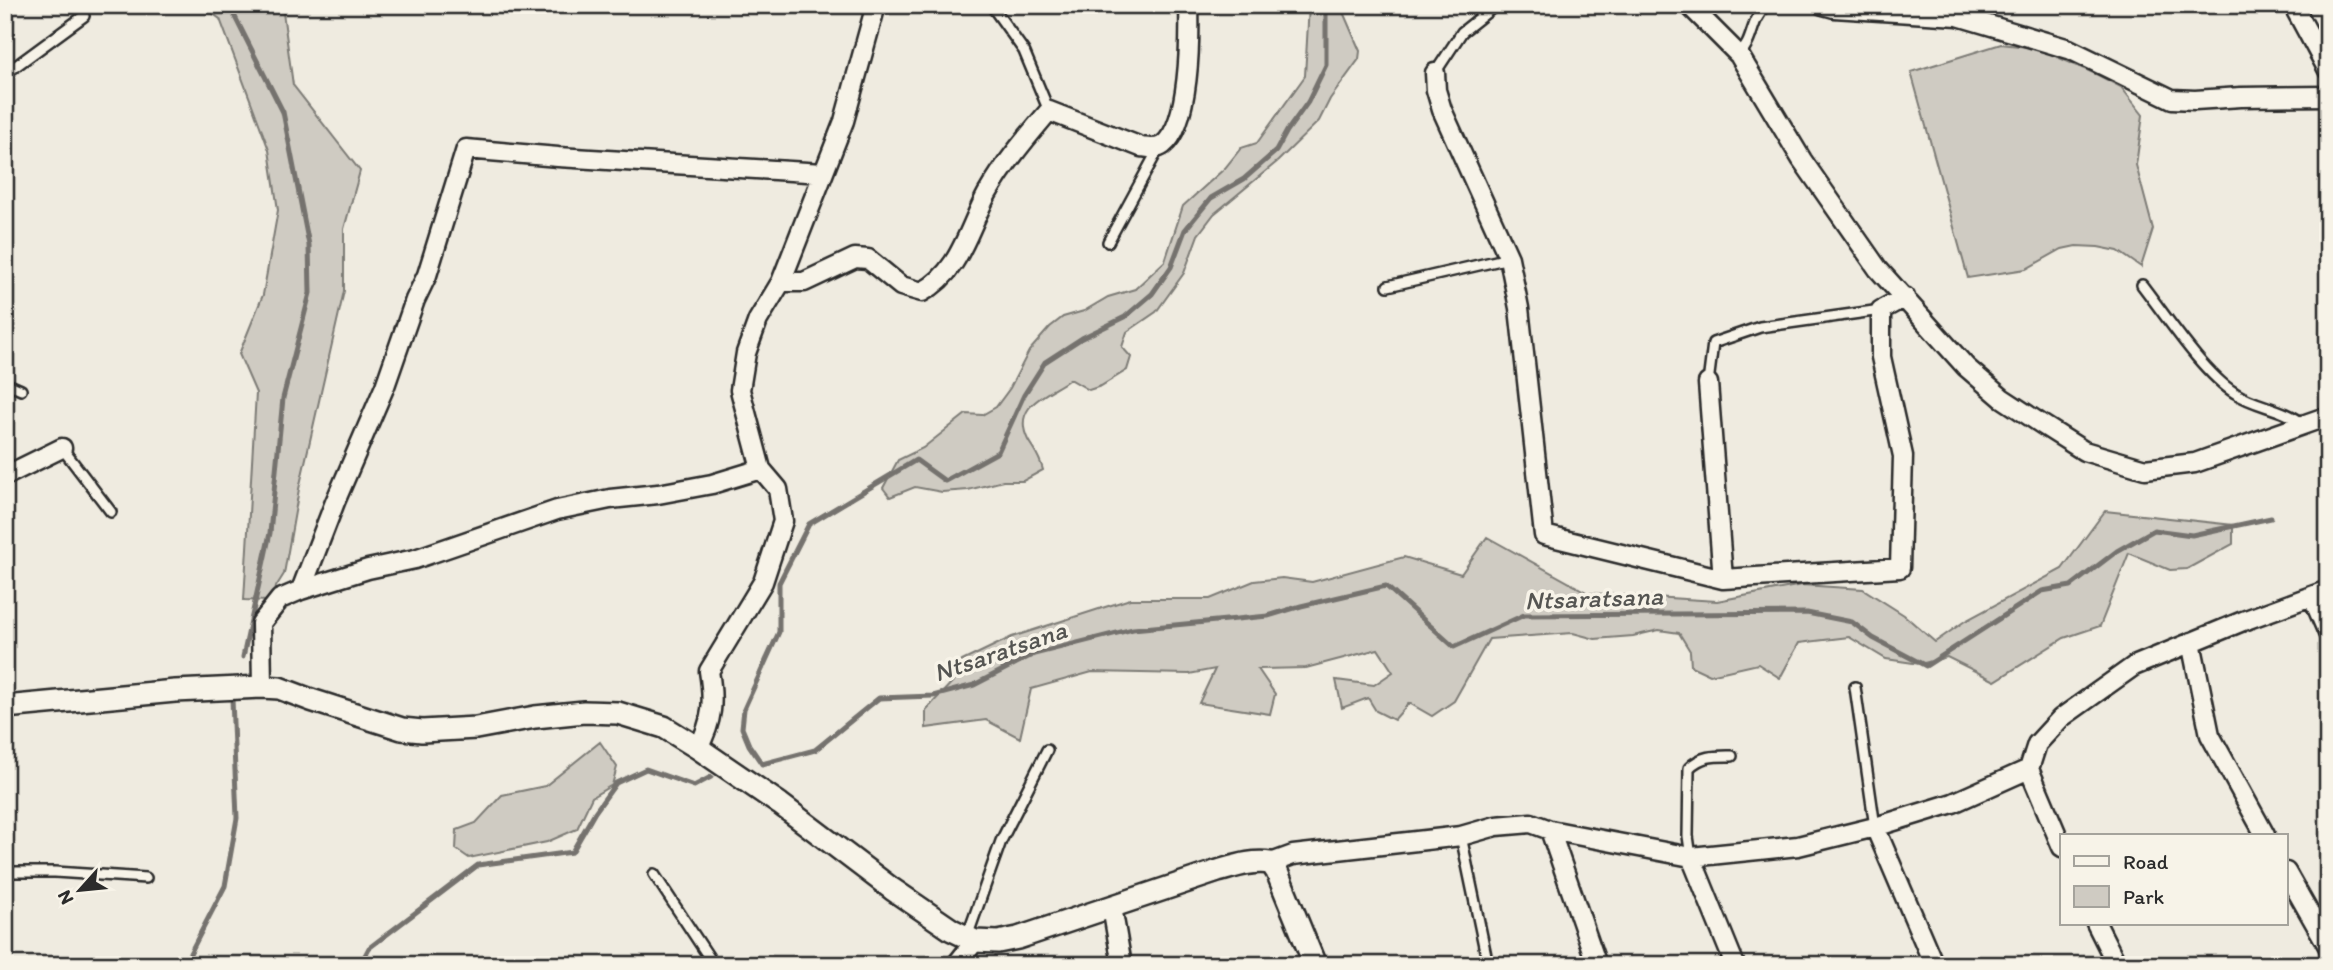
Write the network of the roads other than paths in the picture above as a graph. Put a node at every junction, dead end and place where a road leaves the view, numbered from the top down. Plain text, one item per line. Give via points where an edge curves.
1 (876, 5) edge
2 (991, 5) edge
3 (1189, 5) edge
4 (1496, 5) edge
5 (1689, 5) edge
6 (1767, 5) edge
7 (1823, 5) edge
8 (2293, 5) edge
9 (84, 16) dead end
10 (1739, 55) junction
11 (2328, 70) edge
12 (1435, 73) joint
13 (5, 74) edge
14 (2328, 96) edge
15 (1049, 111) junction
16 (1160, 146) junction
17 (823, 173) junction
18 (1108, 242) dead end
19 (1509, 258) junction
20 (780, 282) junction
21 (2142, 285) dead end
22 (1388, 286) dead end
23 (1905, 297) junction
24 (1881, 310) junction
25 (5, 383) edge
26 (1708, 383) joint
27 (21, 390) dead end
28 (2328, 416) edge
29 (2303, 424) junction
30 (62, 448) joint
31 (761, 469) junction
32 (5, 476) edge
33 (111, 512) dead end
34 (1723, 579) junction
35 (302, 590) junction
36 (2320, 593) edge
37 (2328, 633) edge
38 (2191, 642) junction
39 (262, 687) junction
40 (1855, 687) dead end
41 (5, 707) edge
42 (698, 748) junction
43 (1047, 750) dead end
44 (1732, 756) dead end
45 (2029, 769) junction
46 (1875, 827) junction
47 (1550, 830) junction
48 (2264, 834) edge
49 (1461, 836) junction
50 (2060, 842) edge
51 (1691, 858) junction
52 (1271, 863) junction
53 (5, 873) edge
54 (654, 874) dead end
55 (2288, 876) edge
56 (146, 877) dead end
57 (1112, 907) junction
58 (2097, 925) edge
59 (971, 939) junction
60 (2328, 946) edge
61 (714, 965) edge
62 (956, 965) edge
63 (1122, 965) edge
64 (1315, 965) edge
65 (1488, 965) edge
66 (1597, 965) edge
67 (1735, 965) edge
68 (1934, 965) edge
69 (2117, 965) edge

1 - 17 street via 844,121
2 - 15 lane via 1024,51
3 - 16 street via 1185,86 1177,123
4 - 12 lane via 1462,32
5 - 10 street
6 - 10 lane via 1756,15 1748,47
7 - 14 street via 1958,16 2068,49 2172,99
8 - 11 street
9 - 13 lane
10 - 23 street via 1802,160 1878,269
12 - 19 street via 1442,110
15 - 16 street via 1141,147
15 - 20 street via 988,194 939,283 922,292 901,286 868,259 855,258 804,282
16 - 18 lane
17 - 20 street
17 - 35 street via 466,149 428,275
19 - 22 lane
19 - 34 street via 1519,308 1544,535
20 - 31 street via 758,320 740,390
21 - 29 lane via 2203,362 2234,392 2293,415
23 - 24 street
23 - 29 street via 1966,368 2002,398 2084,451 2145,469 2195,463
24 - 26 lane via 1760,327 1713,343
24 - 34 street via 1881,357 1903,456 1900,568
25 - 27 lane
26 - 34 street
28 - 29 street
30 - 32 street
30 - 33 lane
31 - 35 street via 712,484 557,510 415,559
31 - 42 street via 778,489 783,521 763,582 709,671 713,698 707,732
35 - 39 street via 280,599 261,623
36 - 37 street
36 - 38 street
38 - 45 street via 2134,666 2061,718 2037,744
38 - 48 street via 2210,735
39 - 41 street
39 - 42 street via 279,688 402,729 422,731 475,728 535,716 618,713 664,727
40 - 46 lane
42 - 59 street via 807,823 892,890
43 - 59 lane via 1001,841
44 - 51 lane via 1698,759 1689,768
45 - 46 street via 1953,803
45 - 50 street
46 - 51 street via 1798,846
46 - 68 street
47 - 49 street via 1531,823
47 - 51 street
47 - 66 street
49 - 52 street via 1293,855
49 - 65 lane
51 - 67 street
52 - 57 street via 1250,862
52 - 64 street
53 - 56 lane
54 - 61 lane
55 - 60 street
57 - 59 street via 1018,938 998,942
57 - 63 street
58 - 69 street
59 - 62 street

